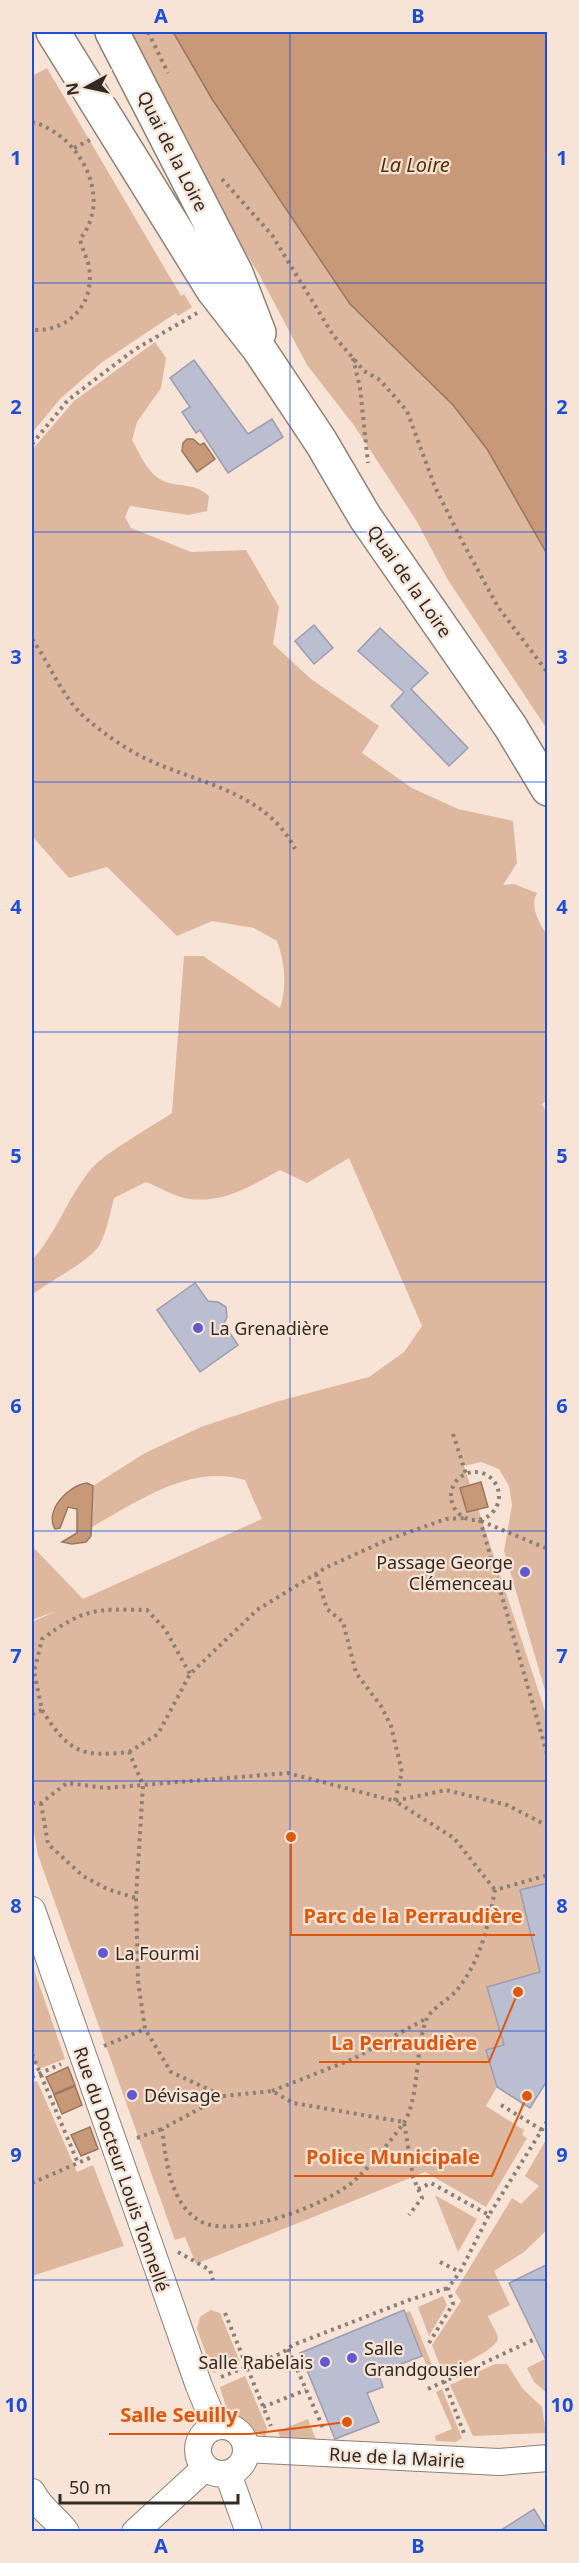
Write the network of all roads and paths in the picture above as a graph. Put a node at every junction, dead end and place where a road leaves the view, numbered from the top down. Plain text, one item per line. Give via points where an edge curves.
1 (52, 32) edge
2 (68, 32) edge
3 (112, 32) edge
4 (148, 32) edge
5 (173, 84) dead end
6 (32, 122) edge
7 (93, 138) dead end
8 (74, 148) junction
9 (217, 172) dead end
10 (206, 308) dead end
11 (32, 330) edge
12 (353, 358) junction
13 (274, 371) junction
14 (32, 444) edge
15 (368, 467) dead end
16 (32, 639) edge
17 (548, 673) edge
18 (548, 789) edge
19 (295, 849) dead end
20 (453, 1434) dead end
21 (466, 1474) junction
22 (464, 1518) junction
23 (480, 1520) junction
24 (548, 1549) edge
25 (316, 1574) junction
26 (190, 1674) junction
27 (42, 1710) junction
28 (32, 1714) edge
29 (129, 1752) junction
30 (548, 1758) edge
31 (143, 1785) junction
32 (395, 1801) junction
33 (32, 1803) edge
34 (40, 1803) junction
35 (548, 1826) edge
36 (548, 1875) edge
37 (495, 1890) junction
38 (136, 1898) junction
39 (32, 1910) edge
40 (427, 2018) junction
41 (145, 2029) junction
42 (32, 2054) edge
43 (82, 2055) junction
44 (40, 2073) junction
45 (32, 2077) edge
46 (272, 2091) junction
47 (223, 2096) junction
48 (501, 2104) dead end
49 (548, 2120) edge
50 (404, 2122) junction
51 (542, 2130) junction
52 (32, 2183) edge
53 (418, 2189) junction
54 (409, 2215) dead end
55 (489, 2215) junction
56 (171, 2248) dead end
57 (440, 2262) dead end
58 (460, 2272) junction
59 (213, 2280) dead end
60 (448, 2288) junction
61 (225, 2313) dead end
62 (535, 2339) dead end
63 (429, 2343) dead end
64 (288, 2349) junction
65 (245, 2366) junction
66 (215, 2379) dead end
67 (444, 2381) junction
68 (428, 2389) dead end
69 (306, 2390) junction
70 (263, 2407) junction
71 (216, 2427) junction
72 (272, 2428) dead end
73 (323, 2428) dead end
74 (466, 2439) dead end
75 (246, 2449) junction
76 (548, 2458) edge
77 (216, 2470) junction
78 (32, 2492) edge
79 (66, 2532) edge
80 (135, 2532) edge
81 (249, 2532) edge

1 - 13 main road, Quai de la Loire via 213,290
2 - 13 main road via 224,282
3 - 13 main road, Quai de la Loire via 236,273
4 - 5 path
6 - 8 path via 50,129
7 - 8 path
8 - 11 path via 87,171 93,194 92,219 80,239 89,267 87,298 75,317 64,324
9 - 12 path via 272,235 333,335
10 - 14 path via 134,350 68,400
12 - 15 path via 368,443
12 - 17 path via 387,387 407,411 435,487 462,542 498,607
13 - 18 main road, Quai de la Loire via 365,517 510,726
16 - 19 path via 71,704 89,721 154,762 242,797 282,828
20 - 21 path
21 - 22 path via 451,1491 453,1507
21 - 23 path via 484,1474 496,1483 499,1491 494,1512
22 - 23 path
22 - 25 path via 446,1519 387,1540
23 - 24 path
23 - 30 path
25 - 26 path via 256,1610
25 - 32 path via 327,1609 343,1622 356,1673 391,1726 402,1772
26 - 27 path via 165,1629 147,1610 100,1609 72,1617 42,1639 34,1672
26 - 29 path via 158,1734
27 - 28 path
27 - 29 path via 56,1732 75,1749 99,1756
29 - 31 path
31 - 32 path via 288,1773
31 - 34 path via 106,1788 67,1783
31 - 38 path
32 - 35 path via 446,1790 507,1805
32 - 37 path via 454,1838
33 - 34 path
34 - 38 path via 48,1844 83,1876
36 - 37 path
37 - 40 path via 483,1946 457,1990
38 - 41 path via 138,1982
39 - 43 street, Rue du Docteur Louis Tonnellé
40 - 46 path via 353,2059
40 - 50 path
41 - 43 path
41 - 47 path via 171,2072
42 - 44 path
43 - 44 path
43 - 71 street, Rue du Docteur Louis Tonnellé
44 - 45 path
44 - 52 path via 78,2163
46 - 47 path
46 - 50 path via 293,2103
47 - 50 path via 162,2129 167,2166 186,2207 202,2222 223,2227 249,2225 328,2197 354,2181
48 - 51 path
49 - 51 path
50 - 53 path
51 - 55 path
53 - 54 path via 422,2198
53 - 55 path via 431,2184
55 - 58 path
56 - 59 path via 210,2270
57 - 58 path
58 - 60 path
60 - 63 path via 453,2304
60 - 64 path
61 - 65 path
62 - 67 path
64 - 65 path
64 - 69 path
65 - 66 path
65 - 70 path
67 - 68 path
67 - 74 path
69 - 70 path
69 - 73 path
70 - 72 path
71 - 75 street via 236,2431
71 - 77 street via 207,2431 198,2449
75 - 76 street, Rue de la Mairie via 499,2462
75 - 77 street via 237,2468
77 - 80 street
77 - 81 street
78 - 79 street via 41,2509 53,2514

